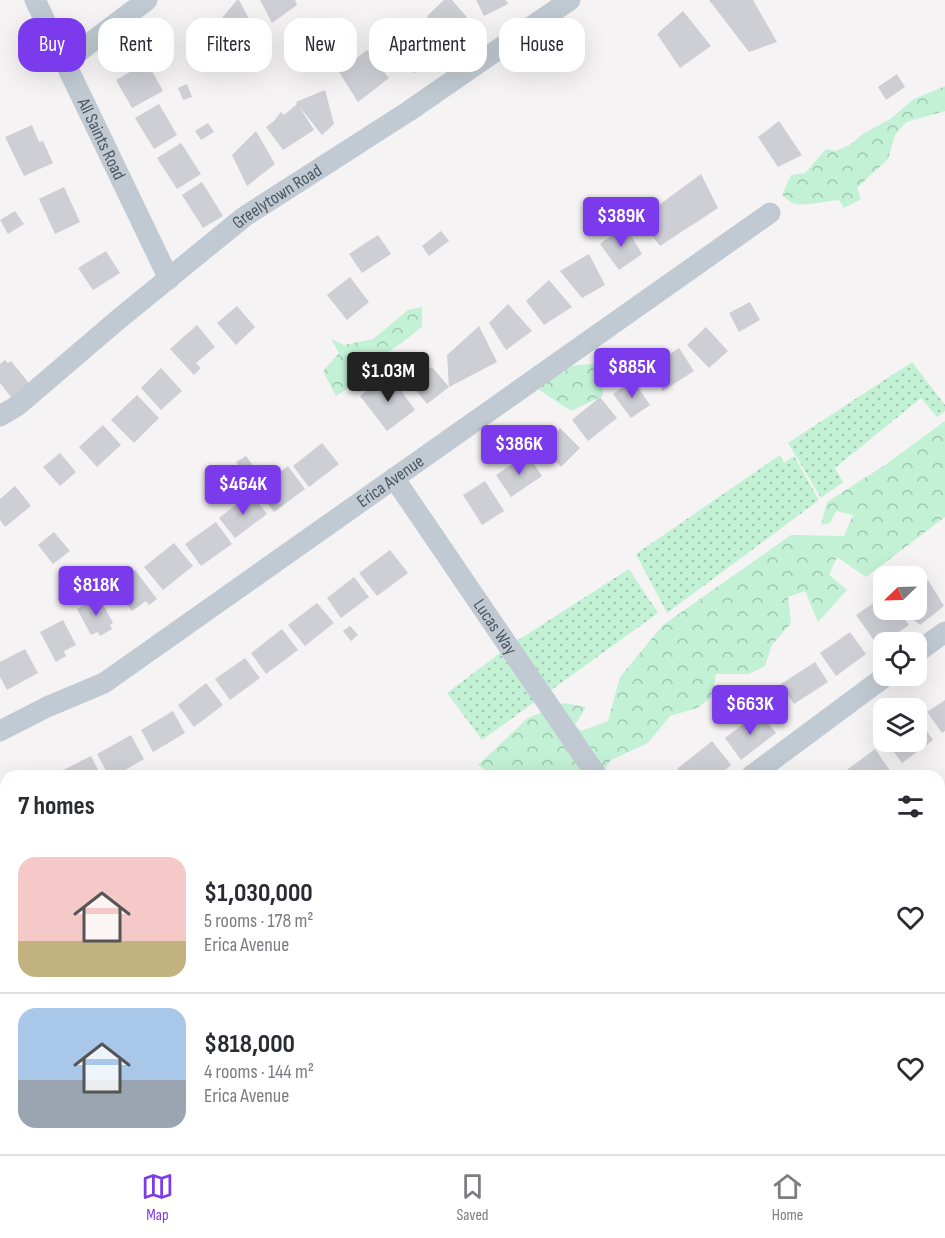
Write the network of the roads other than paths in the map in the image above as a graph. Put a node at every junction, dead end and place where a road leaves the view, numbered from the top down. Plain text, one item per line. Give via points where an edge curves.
1 (34, 0) edge
2 (147, 0) edge
3 (570, 0) edge
4 (43, 18) edge
5 (86, 46) edge
6 (69, 72) edge
7 (770, 213) dead end
8 (169, 279) junction
9 (0, 416) edge
10 (394, 478) junction
11 (945, 632) edge
12 (927, 645) edge
13 (873, 685) edge
14 (0, 731) edge
15 (593, 770) edge
16 (759, 770) edge

1 - 4 street, All Saints Road
2 - 5 street
3 - 8 street, Greelytown Road via 409,111 244,217
6 - 8 street, All Saints Road
7 - 10 street, Erica Avenue
8 - 9 street, Greelytown Road
10 - 14 street, Erica Avenue via 104,682
10 - 15 street, Lucas Way
11 - 12 street
13 - 16 street

